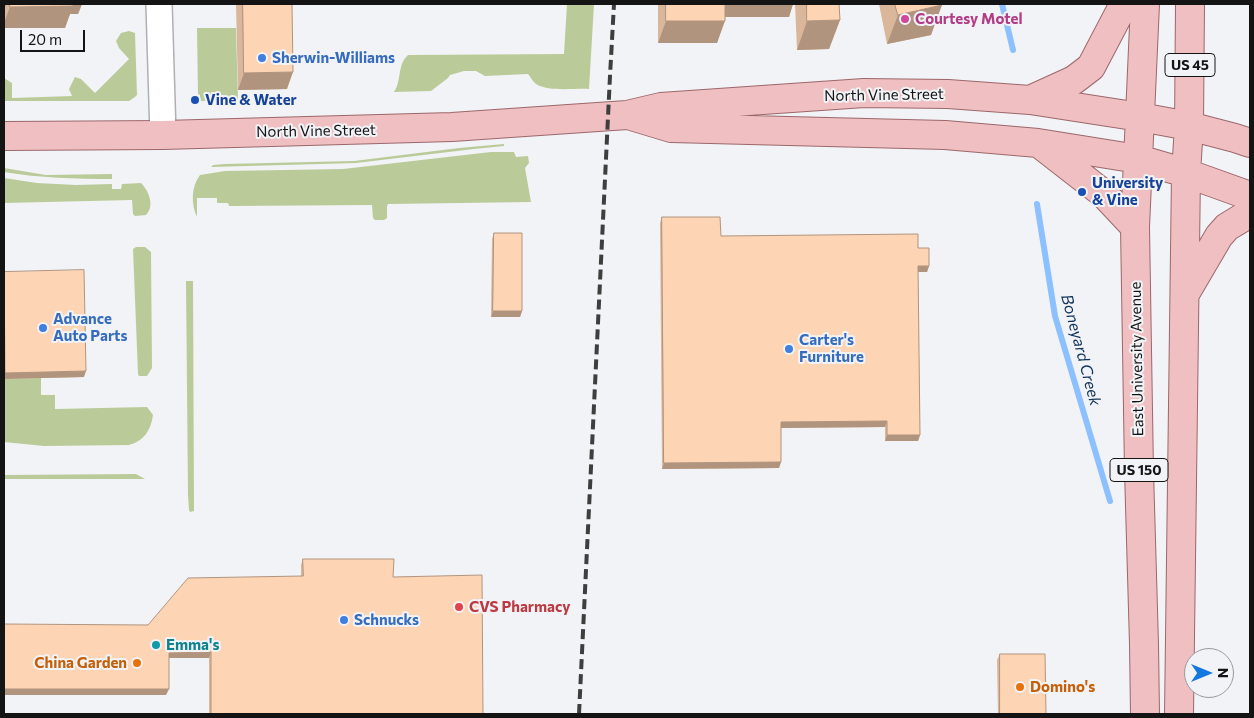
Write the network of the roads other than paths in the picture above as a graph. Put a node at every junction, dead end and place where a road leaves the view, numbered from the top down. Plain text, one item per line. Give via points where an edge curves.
1 (160, 4) edge
2 (1124, 4) edge
3 (1145, 4) edge
4 (1190, 4) edge
5 (1030, 100) junction
6 (627, 115) junction
7 (1140, 117) junction
8 (1189, 126) junction
9 (162, 135) junction
10 (4, 136) edge
11 (1038, 142) junction
12 (1250, 143) edge
13 (1138, 159) junction
14 (1186, 173) junction
15 (1250, 196) edge
16 (1250, 212) edge
17 (1135, 226) junction
18 (1185, 295) junction
19 (1145, 714) edge
20 (1179, 714) edge

1 - 9 street
2 - 5 main road via 1091,67 1074,80
3 - 7 main road, East University Avenue / US 45
4 - 8 main road, US 45
5 - 6 main road, North Vine Street via 948,94 864,94 661,107
5 - 7 main road, North Vine Street
6 - 9 main road, North Vine Street via 452,127
6 - 11 main road, North Vine Street via 671,128 945,135
7 - 8 main road, North Vine Street
7 - 13 main road, East University Avenue / US 45
8 - 12 main road, North Vine Street
8 - 14 main road, US 150
9 - 10 main road, North Vine Street
11 - 13 main road, North Vine Street
11 - 17 main road via 1104,194
13 - 14 main road, North Vine Street
13 - 17 main road, East University Avenue / US 150
14 - 15 main road, North Vine Street
14 - 18 main road, US 150
16 - 18 main road via 1219,236
17 - 19 main road, East University Avenue / US 150
18 - 20 main road, US 150

